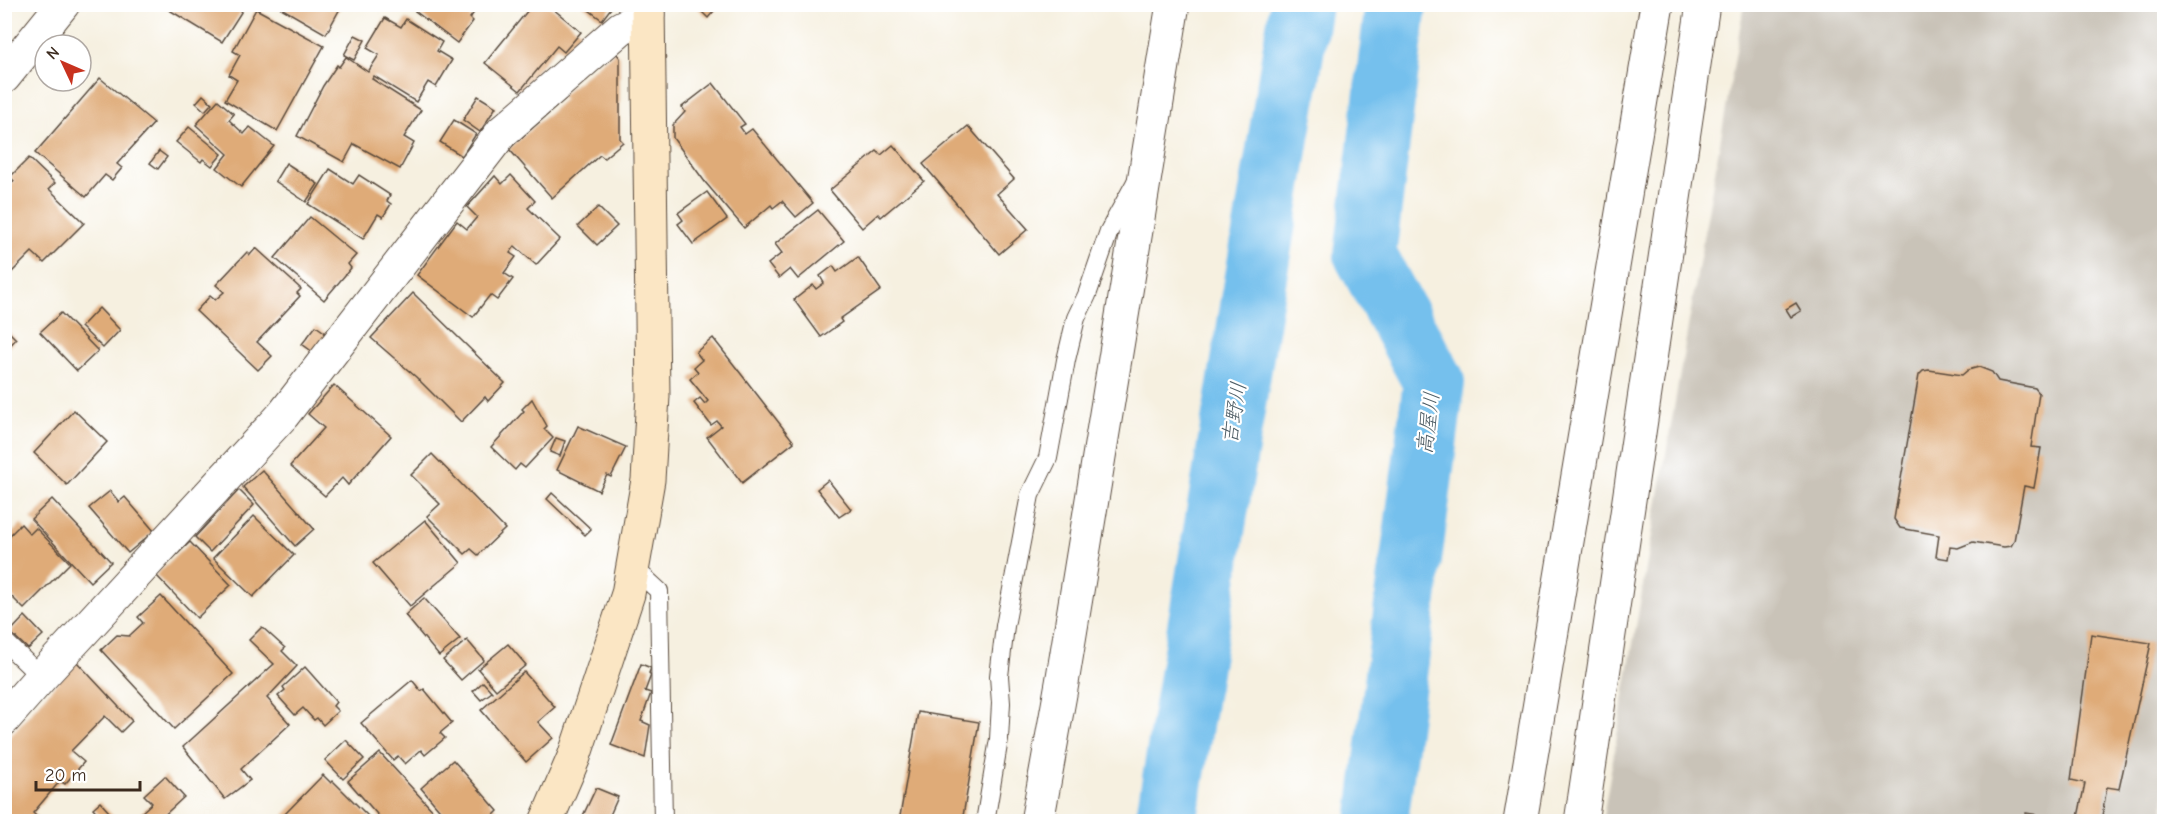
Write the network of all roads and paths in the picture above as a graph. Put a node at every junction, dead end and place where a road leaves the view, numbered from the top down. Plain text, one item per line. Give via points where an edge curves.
1 (63, 4) edge
2 (1173, 4) edge
3 (1657, 4) edge
4 (1703, 4) edge
5 (648, 9) edge
6 (4, 77) edge
7 (1147, 163) junction
8 (633, 567) junction
9 (4, 641) edge
10 (41, 677) junction
11 (4, 719) edge
12 (546, 822) edge
13 (663, 822) edge
14 (985, 822) edge
15 (1037, 822) edge
16 (1520, 822) edge
17 (1581, 822) edge

1 - 6 street
2 - 7 street
3 - 16 street
4 - 17 street
5 - 8 street via 653,396 648,480
5 - 10 street via 502,132 283,415
7 - 14 lane via 1109,231 1076,318 1048,458 1030,495 1005,626 999,676 999,739
7 - 15 street
8 - 12 street via 628,594 574,757
8 - 13 lane via 659,591
9 - 10 lane
10 - 11 street

